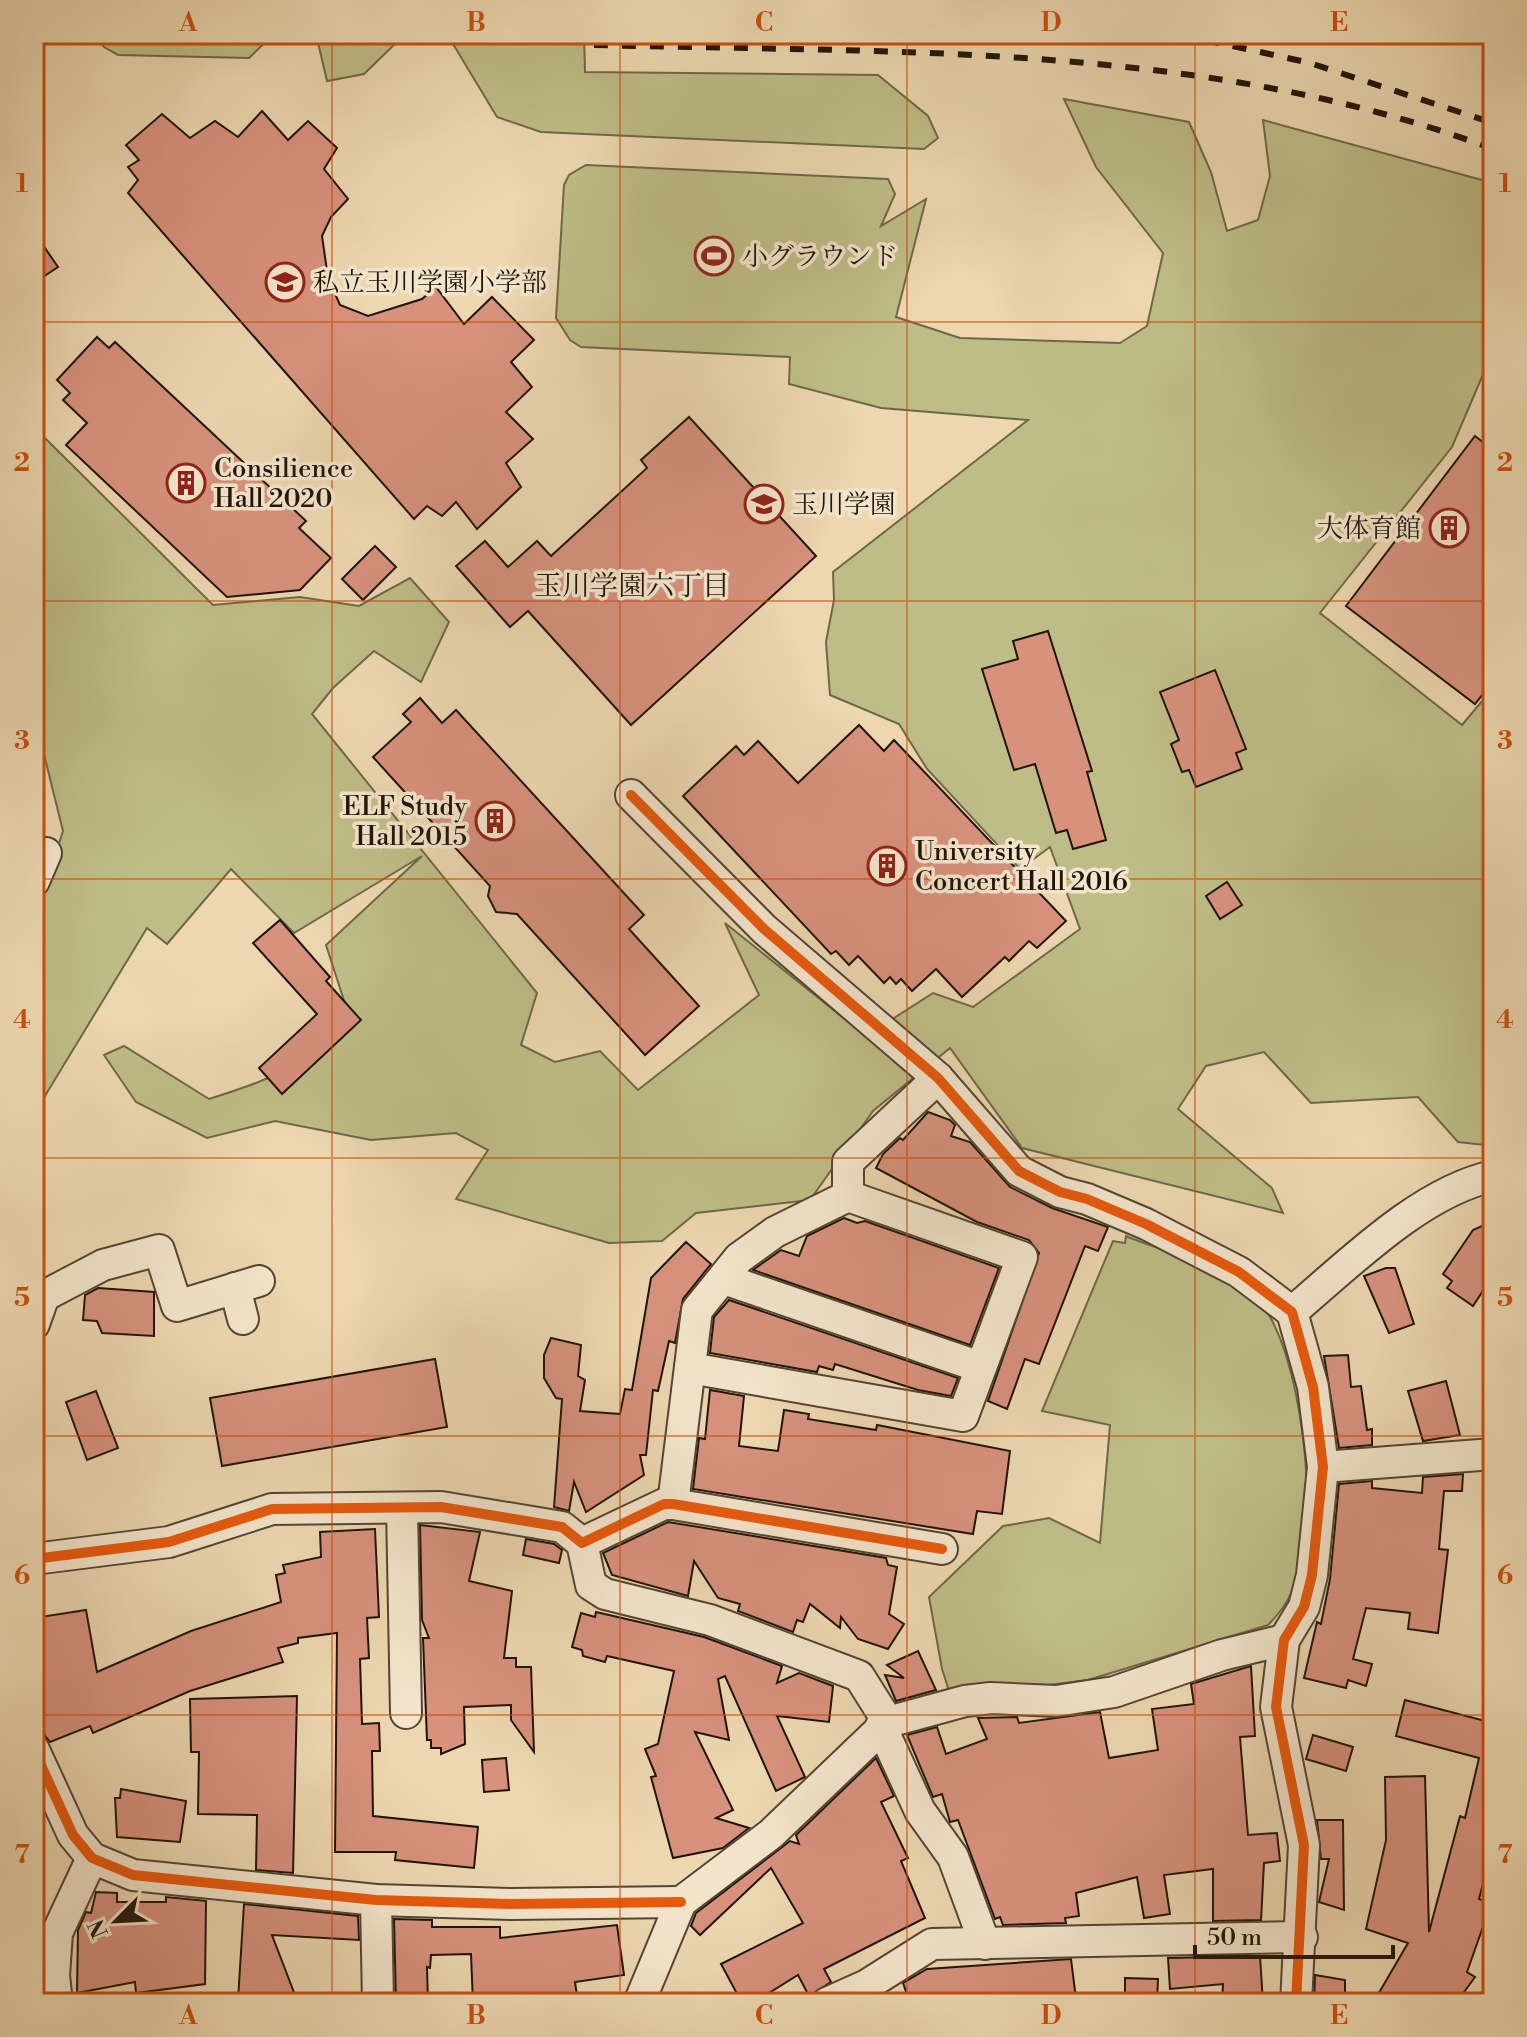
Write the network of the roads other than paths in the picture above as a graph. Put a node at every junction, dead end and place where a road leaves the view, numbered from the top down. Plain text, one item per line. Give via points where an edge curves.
1 (631, 795) dead end
2 (46, 853) dead end
3 (34, 881) edge
4 (938, 1078) junction
5 (1493, 1176) edge
6 (848, 1196) junction
7 (724, 1279) junction
8 (1292, 1312) junction
9 (243, 1319) dead end
10 (34, 1324) edge
11 (980, 1367) junction
12 (690, 1368) junction
13 (1493, 1454) edge
14 (1323, 1467) junction
15 (673, 1504) junction
16 (402, 1508) junction
17 (582, 1543) junction
18 (942, 1549) dead end
19 (34, 1559) edge
20 (1284, 1640) junction
21 (406, 1713) dead end
22 (884, 1724) junction
23 (34, 1750) edge
24 (92, 1858) junction
25 (376, 1900) junction
26 (681, 1902) junction
27 (1302, 1937) junction
28 (985, 1944) junction
29 (867, 1994) edge
30 (57, 2003) edge
31 (378, 2003) edge
32 (641, 2003) edge
33 (827, 2003) edge
34 (1296, 2003) edge

1 - 4 street via 764,929
2 - 3 street
4 - 6 street via 848,1162
4 - 8 street via 1019,1171 1146,1224 1239,1272
5 - 8 street via 1418,1210
6 - 7 street via 775,1232 739,1258
6 - 11 street via 1022,1257
7 - 11 street
7 - 12 street via 697,1310
8 - 14 street via 1313,1387
9 - 10 street via 247,1284 177,1306 159,1250 103,1265 44,1296
11 - 12 street via 963,1416
12 - 15 street
13 - 14 street
14 - 20 street via 1312,1575 1304,1607
15 - 17 street
15 - 18 street
16 - 17 street via 441,1507 562,1527
16 - 19 street via 272,1509 169,1542
16 - 21 street
17 - 22 street via 591,1585 605,1594 710,1620 859,1676
20 - 22 street via 1233,1651 1114,1692 1056,1701 965,1701
20 - 27 street via 1276,1707 1304,1845
22 - 26 street via 771,1834
22 - 28 street via 920,1811 953,1857
23 - 24 street via 73,1835
24 - 25 street via 133,1875 160,1879
24 - 30 street via 57,1933
25 - 26 street
25 - 31 street
26 - 32 street
27 - 28 street
27 - 34 street
28 - 29 street via 932,1944
29 - 33 street

